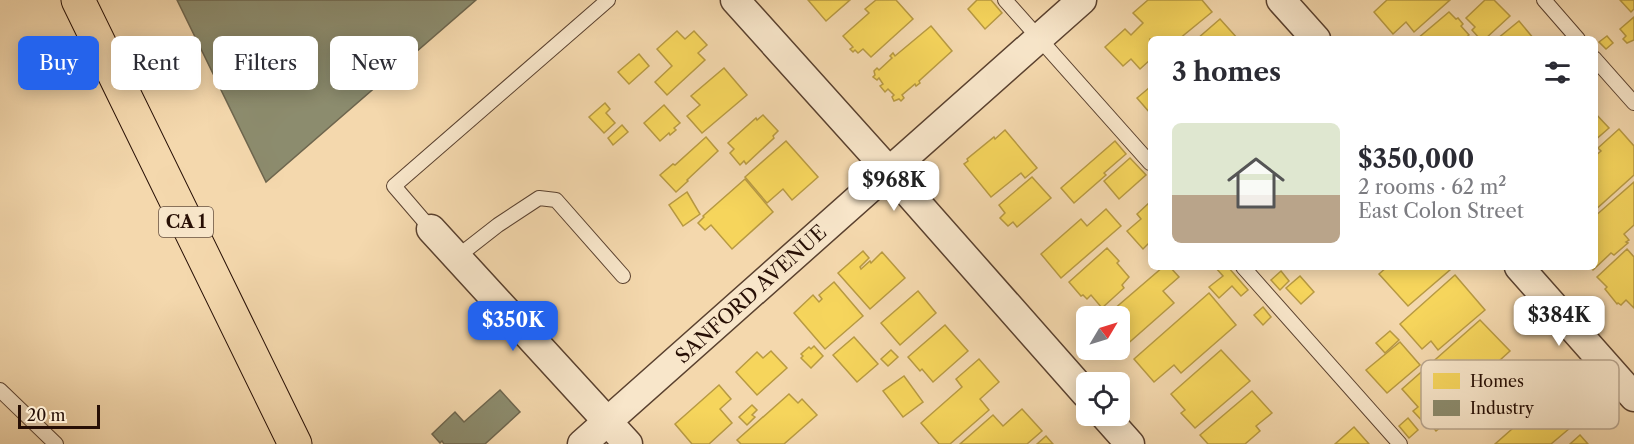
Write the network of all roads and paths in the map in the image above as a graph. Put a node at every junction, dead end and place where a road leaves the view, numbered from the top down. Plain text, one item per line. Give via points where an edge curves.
1 (78, 0) edge
2 (608, 0) edge
3 (735, 0) edge
4 (1005, 0) edge
5 (1082, 0) edge
6 (1281, 0) edge
7 (1544, 0) edge
8 (1313, 36) edge
9 (1575, 36) edge
10 (1039, 37) junction
11 (1598, 62) edge
12 (1634, 103) edge
13 (1148, 161) edge
14 (889, 171) junction
15 (431, 229) joint
16 (457, 257) junction
17 (1246, 270) edge
18 (1522, 270) edge
19 (623, 276) dead end
20 (1601, 360) edge
21 (1619, 380) edge
22 (1076, 383) edge
23 (0, 390) edge
24 (1634, 397) edge
25 (608, 421) junction
26 (1114, 426) edge
27 (56, 444) edge
28 (295, 444) edge
29 (582, 444) edge
30 (628, 444) edge
31 (1130, 444) edge
32 (1400, 444) edge

1 - 28 highway, CA 1
2 - 15 lane via 394,186
3 - 14 street
4 - 10 lane
5 - 10 street, SANFORD AVENUE
6 - 8 street
7 - 9 lane
10 - 13 lane
10 - 14 street, SANFORD AVENUE
11 - 12 lane
14 - 22 street
14 - 25 street, SANFORD AVENUE
15 - 16 street
16 - 19 lane via 539,198 556,200
16 - 25 street
17 - 32 lane
18 - 20 street
21 - 24 street
23 - 27 lane
25 - 29 street, SANFORD AVENUE
25 - 30 street
26 - 31 street

